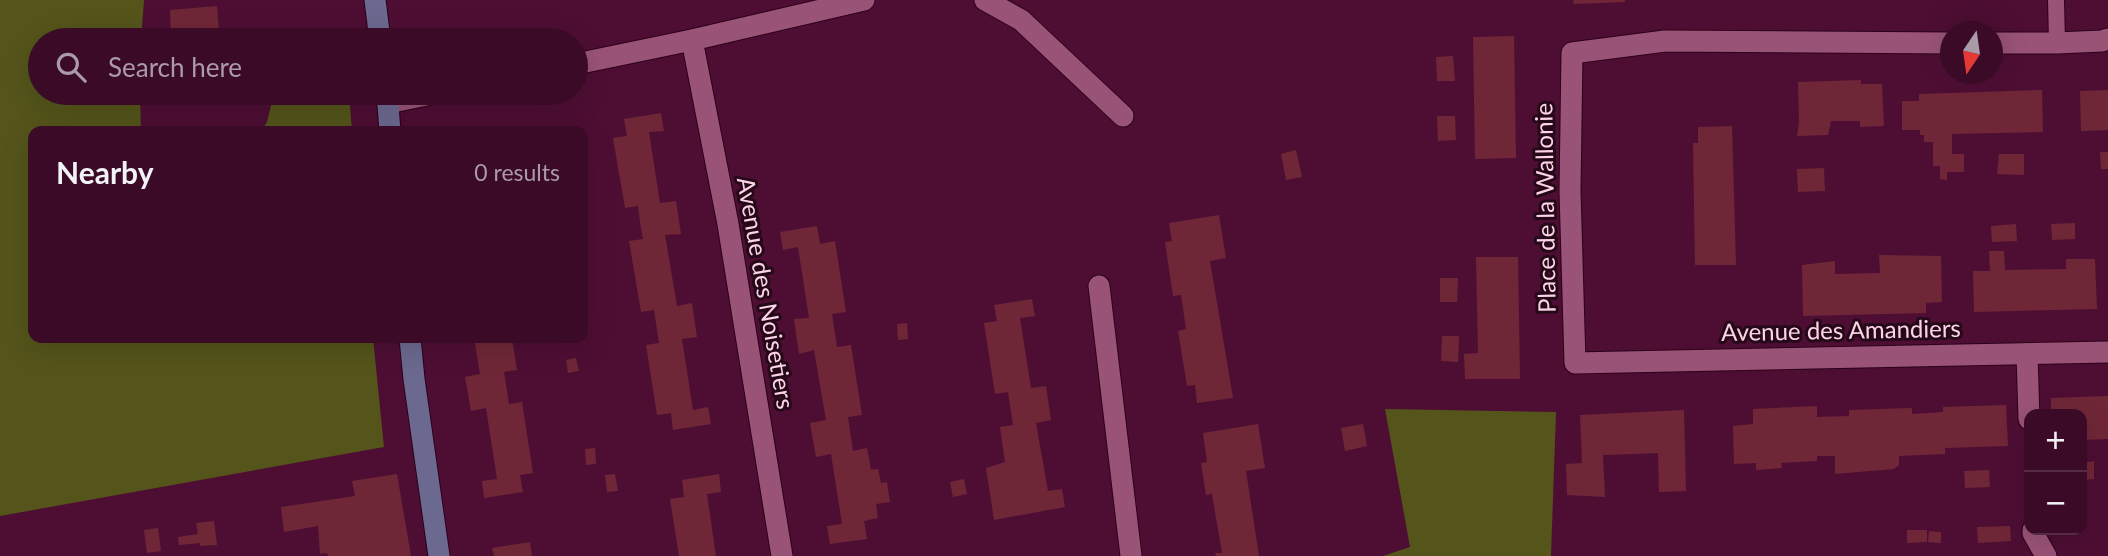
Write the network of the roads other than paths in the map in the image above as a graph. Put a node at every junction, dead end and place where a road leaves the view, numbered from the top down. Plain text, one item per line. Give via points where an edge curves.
1 (375, 0) edge
2 (864, 0) edge
3 (985, 0) edge
4 (2056, 0) edge
5 (378, 28) edge
6 (2108, 39) edge
7 (692, 40) junction
8 (1940, 43) edge
9 (2003, 43) edge
10 (2057, 44) junction
11 (588, 62) edge
12 (388, 105) edge
13 (1124, 116) dead end
14 (390, 126) edge
15 (1099, 286) dead end
16 (411, 343) edge
17 (2108, 352) edge
18 (2027, 354) junction
19 (1575, 363) joint
20 (2029, 409) edge
21 (2034, 535) edge
22 (439, 556) edge
23 (782, 556) edge
24 (1131, 556) edge
25 (2046, 556) edge

1 - 5 street
2 - 7 street
3 - 13 street via 1021,20
4 - 10 lane
6 - 10 street
7 - 11 street
7 - 23 street, Avenue des Noisetiers via 728,224
8 - 19 street, Place de la Wallonie via 1665,41 1572,52
9 - 10 street
12 - 14 street
15 - 24 street
16 - 22 street
17 - 18 street, Avenue des Amandiers
18 - 19 street, Avenue des Amandiers
18 - 20 street
21 - 25 street

